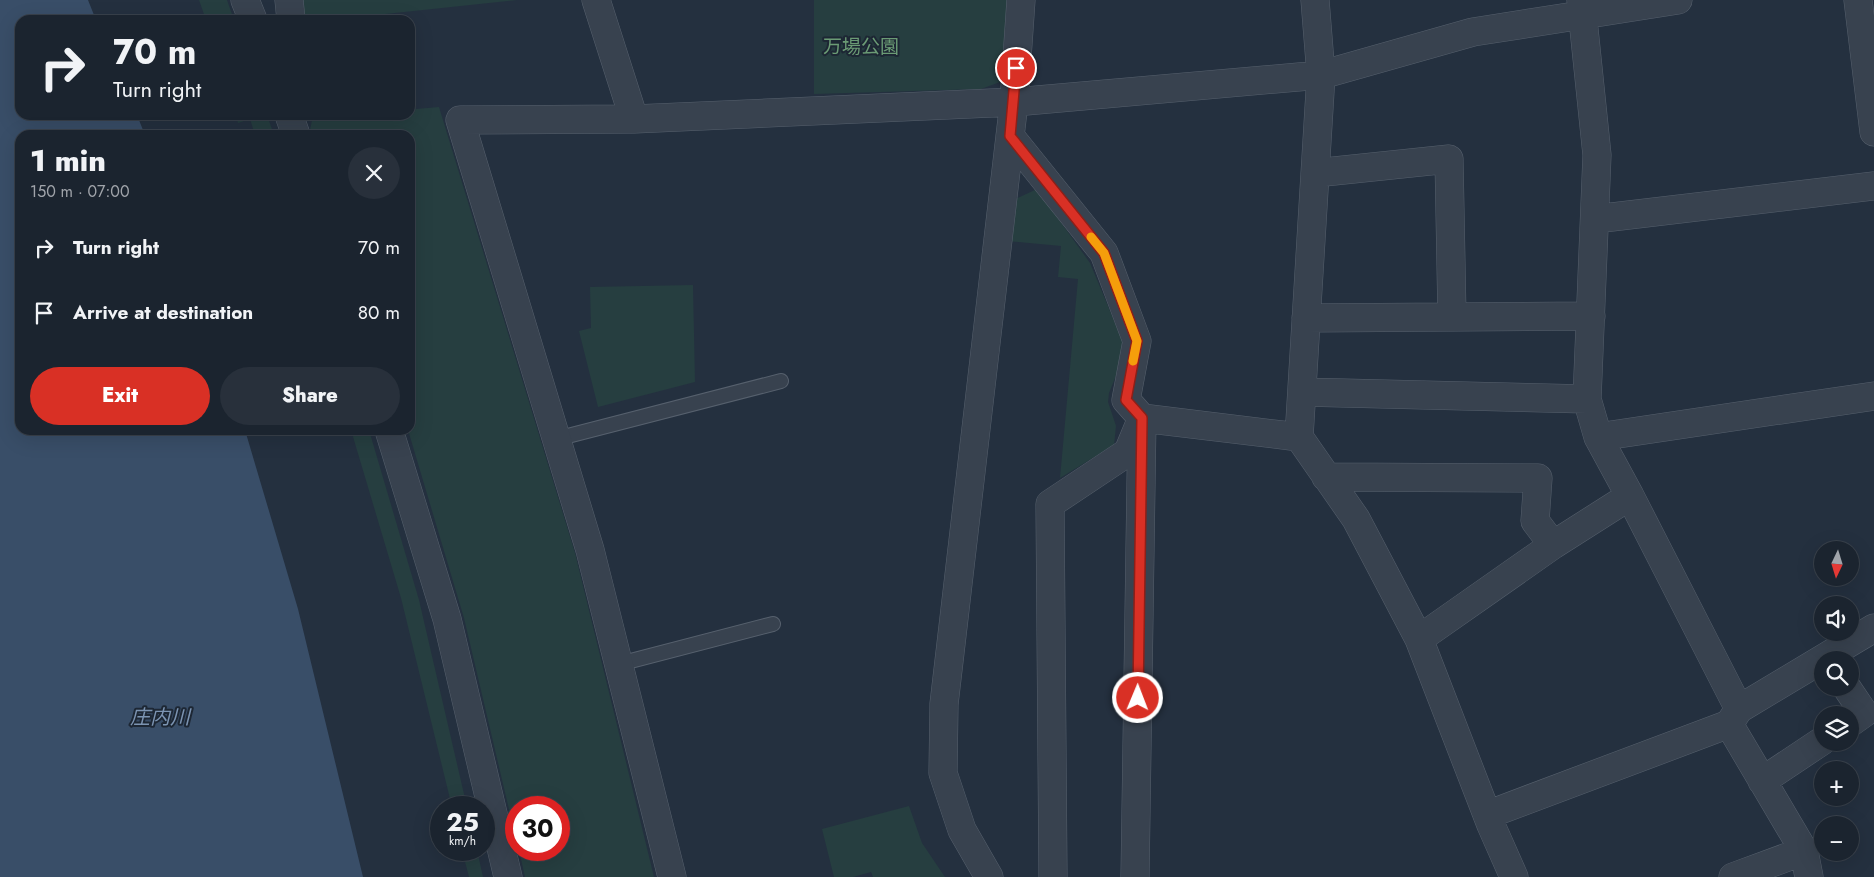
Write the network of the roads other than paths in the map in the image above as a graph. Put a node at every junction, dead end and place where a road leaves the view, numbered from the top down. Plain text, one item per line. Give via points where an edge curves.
1 (245, 0) edge
2 (289, 0) edge
3 (596, 0) edge
4 (1020, 0) edge
5 (1315, 0) edge
6 (1678, 0) edge
7 (1858, 0) edge
8 (1581, 8) edge
9 (251, 15) edge
10 (290, 15) edge
11 (1321, 75) junction
12 (1014, 102) junction
13 (634, 119) junction
14 (1874, 132) edge
15 (1010, 136) junction
16 (1315, 173) junction
17 (1874, 186) edge
18 (1595, 219) junction
19 (1591, 316) junction
20 (1452, 317) junction
21 (1306, 318) junction
22 (780, 382) dead end
23 (1302, 392) junction
24 (1874, 396) edge
25 (1587, 399) junction
26 (1142, 418) junction
27 (391, 435) edge
28 (1299, 437) junction
29 (1598, 437) junction
30 (556, 439) junction
31 (1326, 477) junction
32 (1630, 496) junction
33 (1552, 546) junction
34 (773, 624) dead end
35 (1874, 628) edge
36 (1419, 639) junction
37 (1839, 651) edge
38 (618, 664) junction
39 (1814, 667) edge
40 (1859, 706) edge
41 (1734, 717) junction
42 (1859, 717) edge
43 (1814, 746) edge
44 (1762, 781) junction
45 (1487, 815) junction
46 (1806, 864) edge
47 (508, 877) edge
48 (672, 877) edge
49 (989, 877) edge
50 (1053, 877) edge
51 (1135, 877) edge
52 (1514, 877) edge
53 (1733, 877) edge

1 - 9 street
2 - 10 street
3 - 13 street
4 - 12 street
5 - 11 street
6 - 8 street
7 - 14 street
8 - 11 street via 1473,32
8 - 18 street via 1597,155
11 - 12 street
11 - 16 street
12 - 13 street
12 - 15 street
13 - 30 street via 460,120
15 - 26 street via 1104,253 1137,341 1126,400
15 - 49 street via 944,704 943,773 962,830
16 - 20 street via 1449,159
16 - 21 street
17 - 18 street
18 - 19 street
19 - 20 street
19 - 25 street
20 - 21 street
21 - 23 street
22 - 30 lane
23 - 25 street
23 - 28 street
24 - 29 street
25 - 29 street
26 - 28 street
26 - 50 street via 1128,452 1050,504
26 - 51 street
27 - 47 street via 447,620
28 - 31 street
29 - 32 street
30 - 38 street via 590,550
31 - 33 street via 1538,478 1535,521
31 - 36 street via 1356,519
32 - 33 street
32 - 41 street
33 - 36 street
34 - 38 lane
35 - 37 street
36 - 45 street
38 - 48 street
39 - 41 street
40 - 42 street via 1864,714
41 - 44 street
41 - 45 street
43 - 44 street
44 - 46 street
45 - 52 street
46 - 53 street

